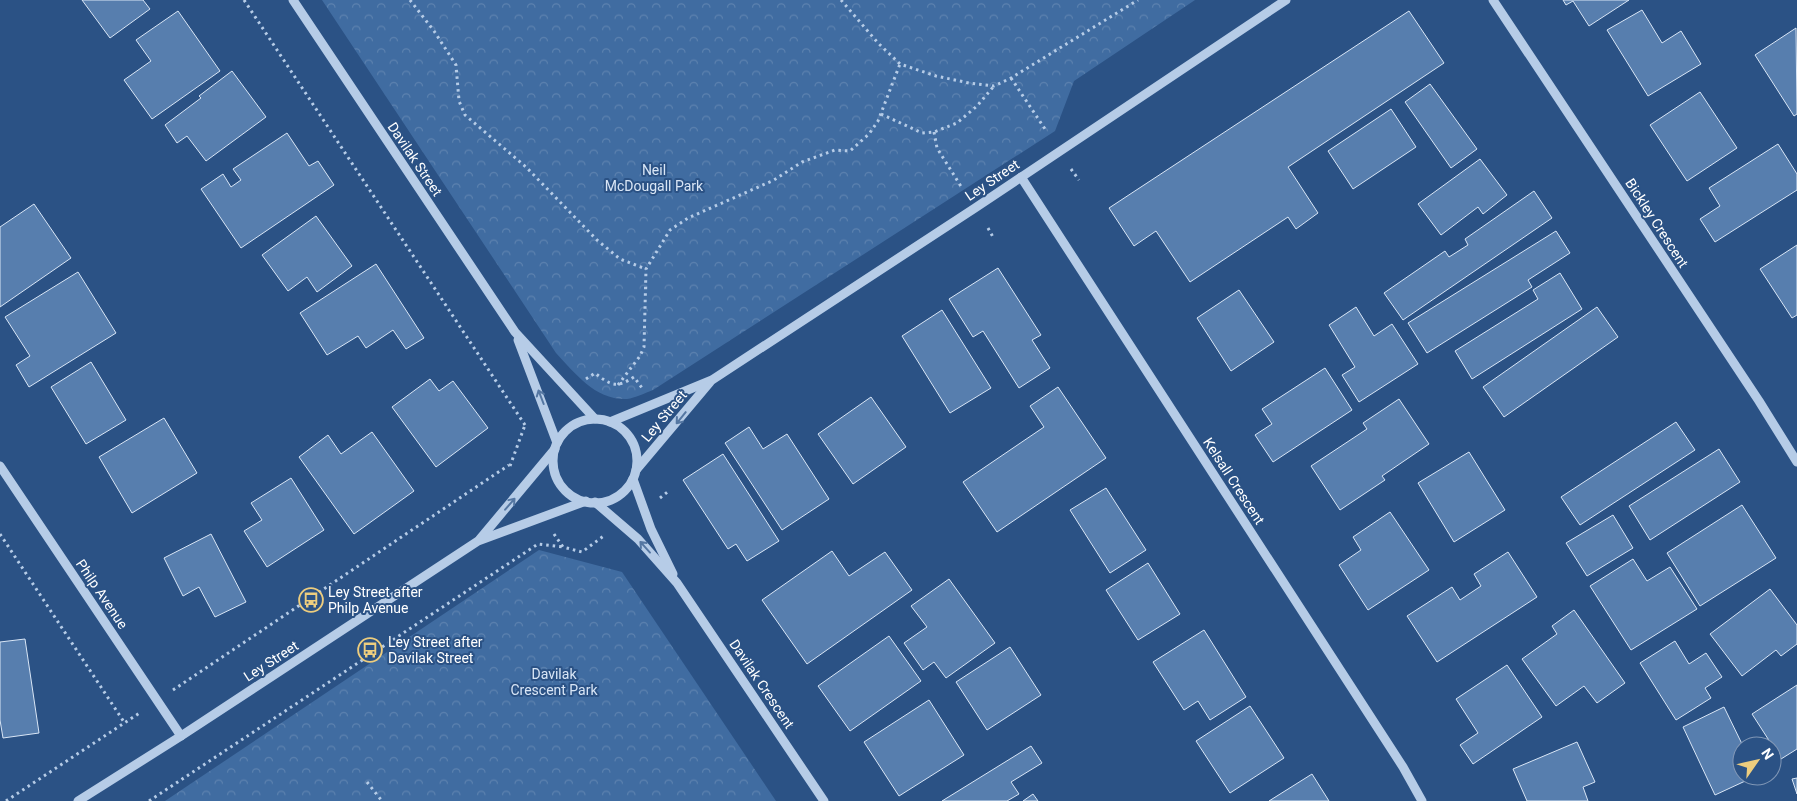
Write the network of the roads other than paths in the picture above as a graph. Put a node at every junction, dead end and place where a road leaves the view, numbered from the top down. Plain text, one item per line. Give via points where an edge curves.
1 (293, 0) edge
2 (1286, 0) edge
3 (1493, 0) edge
4 (1020, 177) junction
5 (515, 332) junction
6 (712, 380) junction
7 (595, 419) junction
8 (610, 422) junction
9 (556, 446) junction
10 (1797, 462) edge
11 (0, 466) edge
12 (635, 474) junction
13 (590, 502) junction
14 (478, 541) junction
15 (677, 583) junction
16 (181, 736) junction
17 (78, 801) edge
18 (824, 801) edge
19 (1422, 801) edge

1 - 5 street, Davilak Street
2 - 4 street, Ley Street
3 - 10 street, Bickley Crescent
4 - 6 street, Ley Street
4 - 19 street, Kelsall Crescent
5 - 7 street, Davilak Street
9 -> 5 street, Davilak Street
6 - 8 street, Ley Street
6 -> 12 street, Ley Street
7 - 8 street, Ley Street
7 - 9 street, Ley Street via 576,424 565,432
8 - 12 street, Ley Street via 631,439 636,452
9 - 13 street via 554,466 559,482 571,494
14 -> 9 street, Ley Street
11 - 16 street, Philp Avenue
12 - 13 street, Ley Street via 614,499
12 - 15 street, Davilak Crescent via 651,529
13 - 14 street, Ley Street
15 -> 13 street, Davilak Crescent via 638,539
14 - 16 street, Ley Street
15 - 18 street, Davilak Crescent
16 - 17 street, Ley Street

